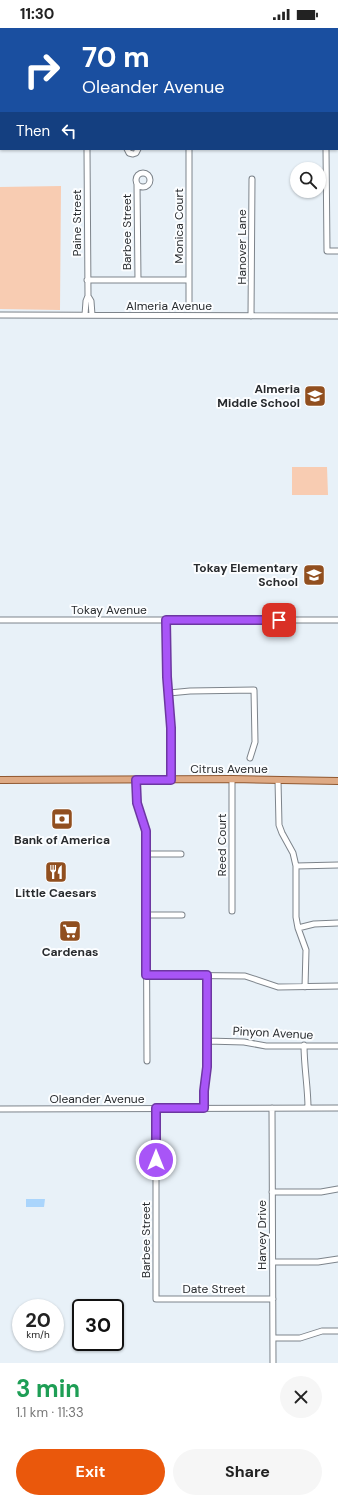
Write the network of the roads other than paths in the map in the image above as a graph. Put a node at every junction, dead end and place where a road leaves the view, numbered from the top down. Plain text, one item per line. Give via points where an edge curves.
1 (87, 150) edge
2 (128, 150) edge
3 (138, 150) edge
4 (189, 150) edge
5 (326, 150) edge
6 (252, 178) dead end
7 (137, 184) dead end
8 (338, 250) edge
9 (87, 280) junction
10 (138, 280) junction
11 (189, 280) junction
12 (88, 296) junction
13 (189, 303) dead end
14 (0, 315) edge
15 (86, 315) junction
16 (92, 315) junction
17 (252, 316) junction
18 (338, 316) edge
19 (0, 620) edge
20 (166, 620) junction
21 (338, 620) edge
22 (169, 693) junction
23 (250, 758) dead end
24 (0, 780) edge
25 (136, 780) junction
26 (171, 780) junction
27 (232, 780) junction
28 (278, 780) junction
29 (338, 781) edge
30 (146, 854) junction
31 (181, 854) dead end
32 (338, 865) edge
33 (296, 866) junction
34 (232, 910) dead end
35 (146, 915) junction
36 (182, 915) dead end
37 (338, 923) edge
38 (298, 928) junction
39 (146, 975) junction
40 (207, 975) junction
41 (305, 986) junction
42 (338, 986) edge
43 (207, 1041) junction
44 (304, 1046) junction
45 (338, 1046) edge
46 (147, 1061) dead end
47 (156, 1108) junction
48 (204, 1108) junction
49 (272, 1108) junction
50 (308, 1108) junction
51 (338, 1108) edge
52 (0, 1109) edge
53 (338, 1189) edge
54 (272, 1192) junction
55 (338, 1259) edge
56 (272, 1262) junction
57 (156, 1299) joint
58 (273, 1299) junction
59 (338, 1331) edge
60 (273, 1338) junction
61 (273, 1363) edge

1 - 9 street, Paine Street
2 - 3 street via 133,154
4 - 11 street, Monica Court
5 - 8 street via 327,251
6 - 17 street, Hanover Lane
7 - 10 street, Barbee Street
9 - 10 street
9 - 12 street, Paine Street
10 - 11 street
11 - 13 street, Monica Court
12 - 15 street, Paine Street
12 - 16 street, Paine Street
14 - 15 street, Almeria Avenue
15 - 16 street, Almeria Avenue
16 - 17 street, Almeria Avenue
17 - 18 street, Almeria Avenue
19 - 20 street, Tokay Avenue
20 - 21 street, Tokay Avenue
20 - 22 street
22 - 23 street via 254,690 255,742
22 - 26 street
24 - 25 main road, Citrus Avenue
25 - 26 main road, Citrus Avenue
25 - 30 street via 137,803 146,831
26 - 27 main road, Citrus Avenue
27 - 28 main road, Citrus Avenue
27 - 34 street, Reed Court
28 - 29 main road, Citrus Avenue
28 - 33 street via 279,825 293,853
30 - 31 street
30 - 35 street
32 - 33 street
33 - 38 street
35 - 36 street
35 - 39 street
37 - 38 street
38 - 41 street via 306,950
39 - 40 street
39 - 46 street
40 - 41 street via 245,976 274,986
40 - 43 street
41 - 42 street
43 - 44 street, Pinyon Avenue
43 - 48 street
44 - 45 street, Pinyon Avenue
44 - 50 street
47 - 48 street, Oleander Avenue
47 - 52 street, Oleander Avenue
47 - 57 street, Barbee Street
48 - 49 street, Oleander Avenue
49 - 50 street, Oleander Avenue
49 - 54 street, Harvey Drive
50 - 51 street, Oleander Avenue
53 - 54 street via 321,1192
54 - 56 street, Harvey Drive
55 - 56 street via 318,1262
56 - 58 street, Harvey Drive
57 - 58 street, Date Street
58 - 60 street, Harvey Drive
59 - 60 street via 322,1331 300,1338
60 - 61 street, Harvey Drive

